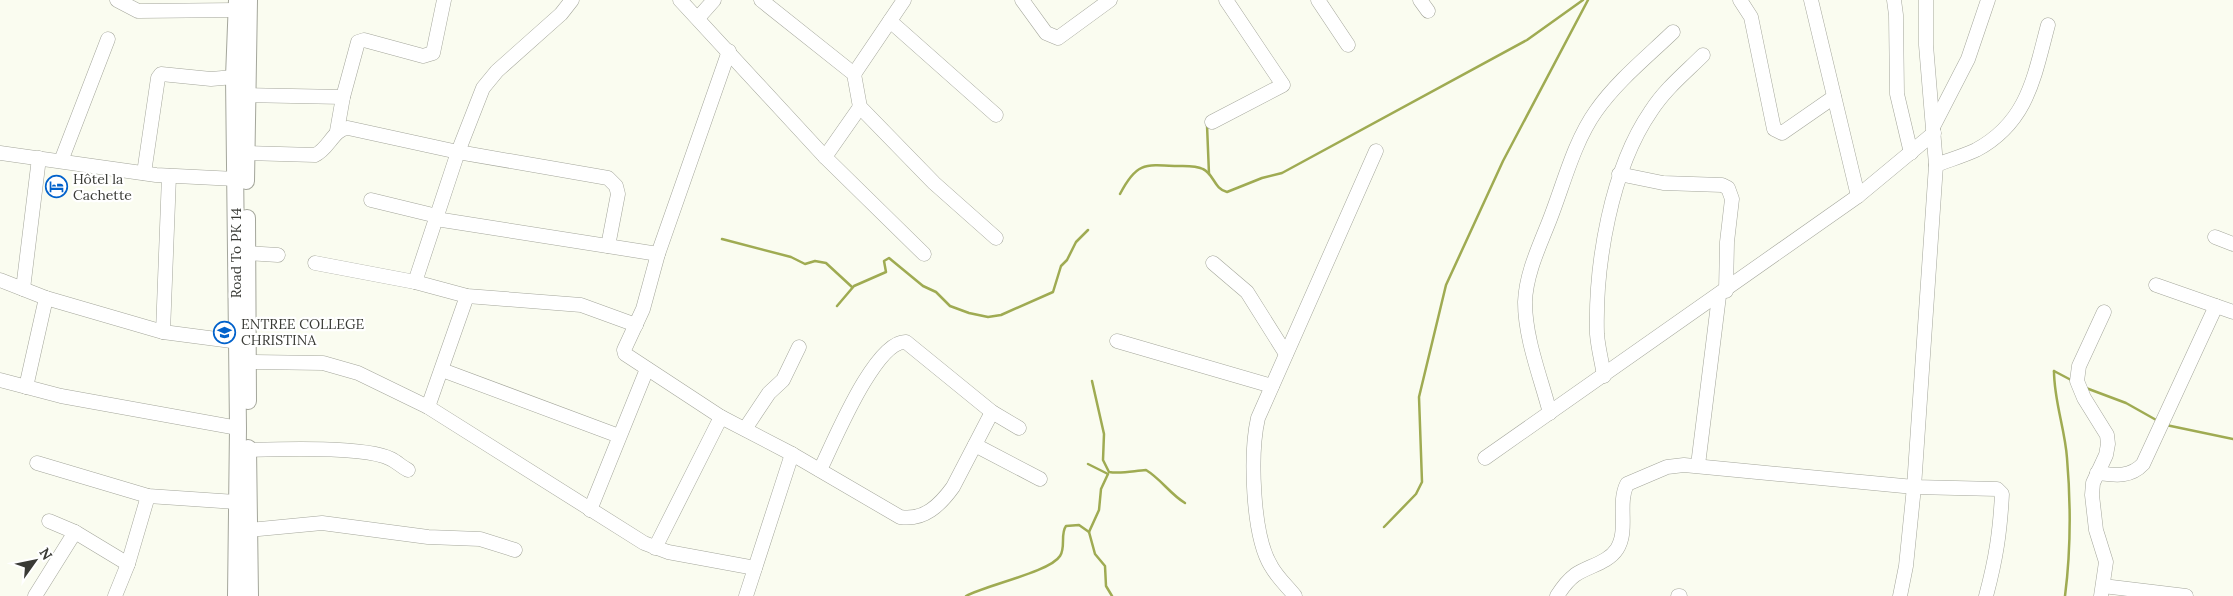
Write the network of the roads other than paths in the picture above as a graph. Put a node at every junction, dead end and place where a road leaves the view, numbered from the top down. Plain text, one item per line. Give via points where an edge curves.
1 (118, 0) edge
2 (444, 0) edge
3 (572, 0) edge
4 (680, 0) edge
5 (714, 0) edge
6 (761, 0) edge
7 (904, 0) edge
8 (1022, 0) edge
9 (1110, 0) edge
10 (1226, 0) edge
11 (1318, 0) edge
12 (1740, 0) edge
13 (1811, 0) edge
14 (1894, 0) edge
15 (1926, 0) edge
16 (1988, 0) edge
17 (241, 3) edge
18 (698, 18) junction
19 (890, 20) junction
20 (2048, 25) dead end
21 (1673, 32) dead end
22 (108, 39) dead end
23 (1348, 45) dead end
24 (729, 51) junction
25 (1703, 55) dead end
26 (854, 74) junction
27 (234, 77) junction
28 (247, 95) junction
29 (343, 97) junction
30 (1834, 97) junction
31 (860, 107) junction
32 (996, 114) dead end
33 (1212, 122) dead end
34 (1934, 129) junction
35 (337, 132) junction
36 (1376, 151) dead end
37 (458, 152) junction
38 (247, 153) junction
39 (1910, 153) junction
40 (0, 154) edge
41 (825, 157) junction
42 (39, 158) junction
43 (61, 161) junction
44 (1936, 166) junction
45 (144, 173) junction
46 (1619, 174) junction
47 (168, 176) junction
48 (236, 178) junction
49 (1858, 196) junction
50 (371, 200) dead end
51 (437, 218) junction
52 (2215, 237) dead end
53 (996, 238) dead end
54 (2233, 244) edge
55 (608, 246) junction
56 (247, 252) junction
57 (658, 254) junction
58 (924, 254) dead end
59 (278, 255) dead end
60 (315, 263) dead end
61 (1213, 263) dead end
62 (0, 280) edge
63 (415, 282) junction
64 (2156, 285) dead end
65 (23, 289) junction
66 (1722, 293) junction
67 (466, 296) junction
68 (46, 298) junction
69 (2216, 306) junction
70 (2104, 312) dead end
71 (2233, 312) edge
72 (636, 325) junction
73 (163, 332) junction
74 (1117, 342) dead end
75 (242, 343) junction
76 (799, 347) dead end
77 (1286, 354) junction
78 (248, 362) junction
79 (647, 369) junction
80 (442, 370) junction
81 (1604, 376) junction
82 (0, 380) edge
83 (1272, 386) junction
84 (26, 387) junction
85 (428, 407) junction
86 (992, 412) junction
87 (1550, 413) junction
88 (721, 417) junction
89 (238, 428) junction
90 (1019, 428) dead end
91 (744, 429) junction
92 (619, 436) junction
93 (975, 444) junction
94 (248, 450) junction
95 (792, 454) junction
96 (1485, 458) dead end
97 (37, 463) dead end
98 (1698, 465) junction
99 (408, 470) dead end
100 (820, 470) junction
101 (2097, 472) junction
102 (1040, 480) dead end
103 (1914, 487) junction
104 (148, 496) junction
105 (236, 502) junction
106 (590, 510) junction
107 (49, 520) dead end
108 (243, 530) junction
109 (75, 532) junction
110 (655, 548) junction
111 (515, 550) dead end
112 (128, 564) junction
113 (755, 568) junction
114 (2102, 591) edge
115 (35, 596) edge
116 (115, 596) edge
117 (236, 596) edge
118 (250, 596) edge
119 (746, 596) edge
120 (1295, 596) edge
121 (1557, 596) edge
122 (1900, 596) edge
123 (1986, 596) edge
124 (2186, 596) edge

1 - 17 street via 138,10
2 - 29 street via 433,53 423,56 364,40 358,42
3 - 37 street via 561,14 489,79
4 - 18 street
5 - 18 street
6 - 26 street
7 - 19 street
8 - 9 street via 1046,33 1058,38
10 - 33 street via 1284,85
11 - 23 street
12 - 30 street via 1750,17 1774,129 1782,133
13 - 30 street
14 - 39 street via 1897,94
15 - 34 street via 1926,45
16 - 34 street via 1968,59
17 - 27 main road, Road To PK 14
17 - 28 main road, Road To PK 14
18 - 24 street
19 - 26 street
19 - 32 street
20 - 44 street via 2030,91 2016,117 1988,142
21 - 87 street via 1596,112 1569,165 1539,246 1529,278 1526,302 1528,330
22 - 43 street
24 - 41 street
24 - 57 street
25 - 46 street via 1662,94
26 - 31 street
27 - 45 street via 212,79 161,74
27 - 48 main road, Road To PK 14
28 - 29 street
28 - 38 main road, Road To PK 14
29 - 35 street
30 - 49 street
31 - 41 street
31 - 53 street via 934,183
34 - 39 street
34 - 44 street
35 - 37 street via 348,128
35 - 38 street via 322,152 315,155
36 - 77 street
37 - 51 street
37 - 55 street via 608,178 616,186 618,194
38 - 56 main road, Road To PK 14
39 - 49 street
40 - 42 street
41 - 58 street
42 - 43 street
42 - 65 street
43 - 45 street
44 - 103 street
45 - 47 street
46 - 66 street via 1663,183 1722,185 1728,188 1732,198
46 - 81 street via 1611,202 1597,308
47 - 48 street
47 - 73 street
48 - 75 main road, Road To PK 14
49 - 66 street
50 - 51 street
51 - 55 street
51 - 63 street
52 - 54 street
55 - 57 street
56 - 59 street
56 - 75 main road, Road To PK 14
57 - 72 street
60 - 63 street
61 - 77 street via 1247,292
62 - 65 street
63 - 67 street
64 - 69 street
65 - 68 street
66 - 81 street
66 - 98 street
67 - 72 street via 581,305
67 - 80 street
68 - 73 street
68 - 84 street
69 - 71 street
69 - 101 street via 2143,464 2119,476
70 - 101 street via 2077,372 2079,389 2108,444
72 - 79 street via 624,350
73 - 75 street
74 - 83 street
75 - 78 main road, Road To PK 14
75 - 89 main road, Road To PK 14
76 - 91 street via 783,380 769,393
77 - 83 street
78 - 85 street via 323,363 358,373
78 - 94 main road, Road To PK 14
79 - 88 street
79 - 92 street
80 - 85 street
80 - 92 street
81 - 87 street
82 - 84 street
83 - 120 street via 1258,418 1252,455 1258,525 1271,566
84 - 89 street
85 - 106 street
86 - 90 street
86 - 93 street
86 - 100 street via 906,342 900,342 881,358 861,385
87 - 96 street
88 - 91 street
88 - 110 street
89 - 105 main road, Road To PK 14
91 - 95 street
92 - 106 street
93 - 100 street via 946,497 929,512 910,519 900,517
93 - 102 street
94 - 99 street via 306,449 377,455
94 - 108 main road, Road To PK 14
95 - 100 street
95 - 113 street
97 - 104 street
98 - 103 street
98 - 121 street via 1667,467 1627,484 1623,493 1622,537 1618,548 1576,575
101 - 114 street via 2091,507 2106,562
103 - 122 street
103 - 123 street via 2000,490 1998,548
104 - 105 street
104 - 112 street
105 - 108 main road, Road To PK 14
106 - 110 street
107 - 109 street
108 - 111 street via 322,523 428,537 480,539
108 - 117 main road, Road To PK 14
108 - 118 main road, Road To PK 14
109 - 112 street
109 - 115 street
110 - 113 street
112 - 116 street
113 - 119 street
114 - 124 street

